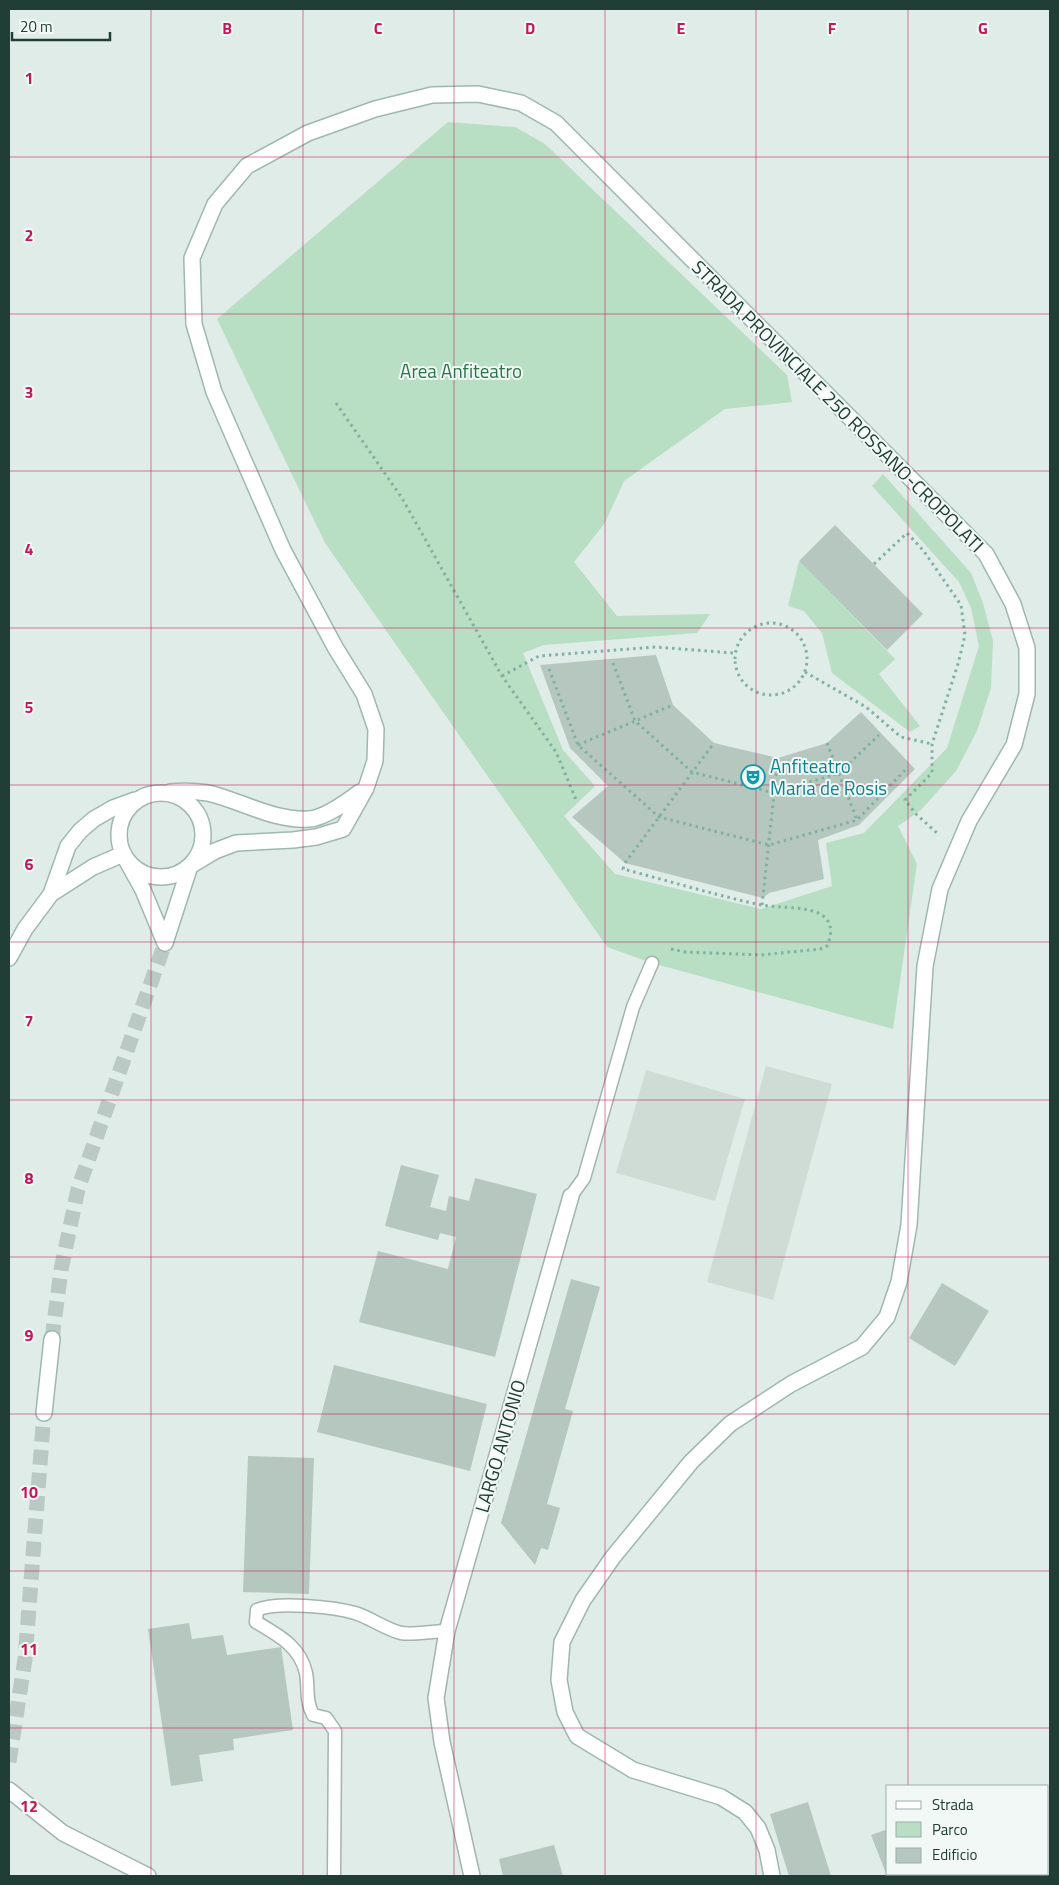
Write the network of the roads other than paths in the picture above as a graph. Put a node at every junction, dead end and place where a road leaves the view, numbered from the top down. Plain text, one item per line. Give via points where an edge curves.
1 (366, 788) junction
2 (152, 794) junction
3 (123, 854) junction
4 (190, 866) junction
5 (51, 894) junction
6 (9, 958) edge
7 (652, 963) road end
8 (571, 1196) joint
9 (52, 1339) tunnel mouth
10 (44, 1413) tunnel mouth
11 (447, 1631) junction
12 (9, 1790) edge
13 (148, 1876) edge
14 (334, 1876) edge
15 (472, 1876) edge
16 (772, 1876) edge

1 - 2 main road via 341,806 311,819 278,816 194,791
1 - 4 main road, STRADA PROVINCIALE 250 ROSSANO-CROPOLATI via 343,829 308,838 236,844 215,851
1 - 16 main road, STRADA PROVINCIALE 250 ROSSANO-CROPOLATI via 375,761 376,729 364,694 283,550 214,392 194,324 192,258 215,204 246,166 308,132 376,109 432,96 478,94 521,103 556,123 986,554 1013,604 1027,648 1027,694 1014,745 969,821 940,889 925,966 909,1225 899,1282 887,1318 862,1347 791,1384 730,1424 691,1462 613,1557 583,1600 562,1642 559,1680 565,1712 578,1736 633,1770 721,1797 745,1812 758,1828
2 - 3 main road via 138,800 122,818 119,842
2 - 4 main road via 181,798 199,817 202,843
2 - 5 main road via 113,808 80,831 68,846
3 - 4 main road, STRADA PROVINCIALE 250 ROSSANO-CROPOLATI via 130,865 152,876 165,877
3 - 4 main road via 143,890 165,943
3 - 5 main road via 94,867
5 - 6 main road via 25,929
7 - 8 lane via 633,1008 584,1178
8 - 11 main road, LARGO ANTONIO
9 - 10 main road
11 - 14 lane via 401,1633 354,1613 323,1608 292,1605 266,1606 257,1610 256,1622 297,1651 306,1673 308,1705 313,1715 326,1718 335,1731
11 - 15 main road, LARGO ANTONIO via 436,1698 442,1742
12 - 13 main road via 63,1833

